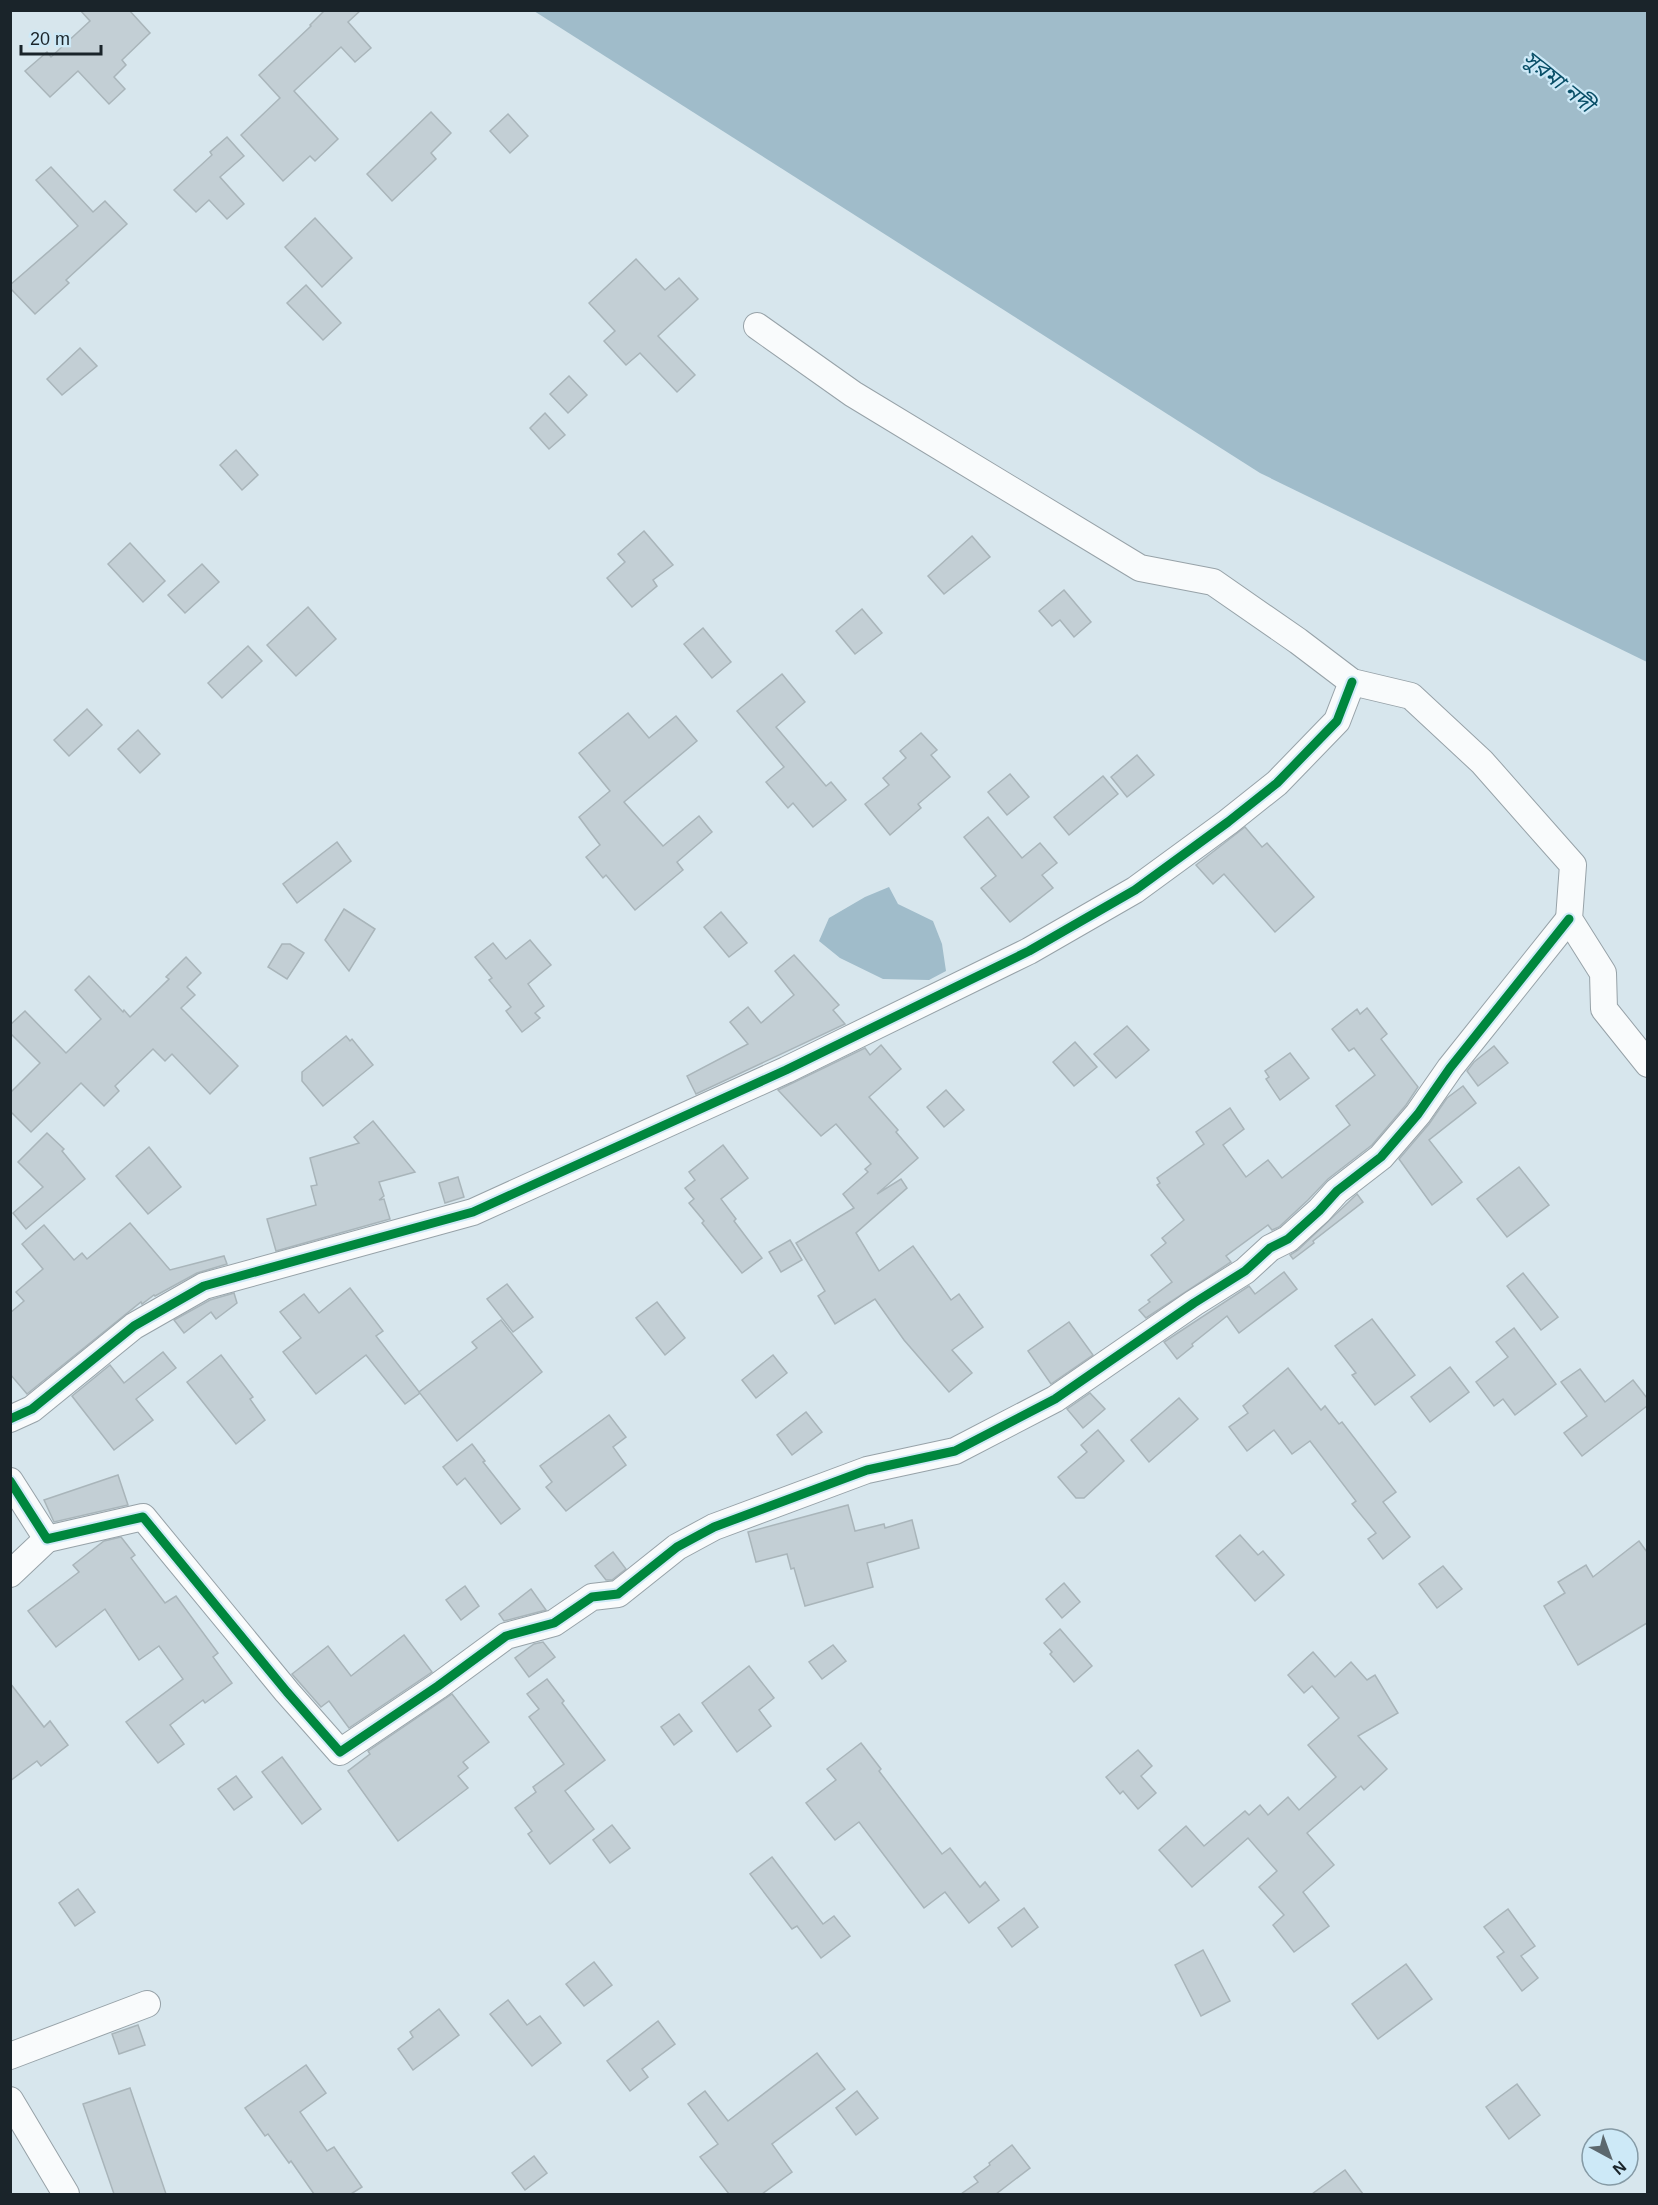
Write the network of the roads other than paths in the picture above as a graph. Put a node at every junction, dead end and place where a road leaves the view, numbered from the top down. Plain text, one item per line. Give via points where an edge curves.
1 (757, 326) dead end
2 (1352, 682) junction
3 (1569, 919) junction
4 (1647, 1064) edge
5 (10, 1419) edge
6 (10, 1481) edge
7 (47, 1539) junction
8 (10, 1574) edge
9 (147, 2004) dead end
10 (10, 2056) edge
11 (10, 2100) edge
12 (66, 2194) edge

1 - 2 street via 853,394 1140,568 1213,582
2 - 3 street via 1412,696 1482,762 1573,865
2 - 5 street via 1337,721 1277,783 1135,890 1029,951 786,1070 473,1212 204,1286 134,1326 32,1409
3 - 4 street via 1603,973 1604,1009
3 - 7 street via 1381,1157 1337,1191 1288,1239 1270,1248 1245,1271 1055,1399 955,1450 867,1470 714,1527 677,1547 618,1594 592,1598 554,1623 506,1636 340,1752 143,1517
6 - 7 street
7 - 8 street
9 - 10 street
11 - 12 street

